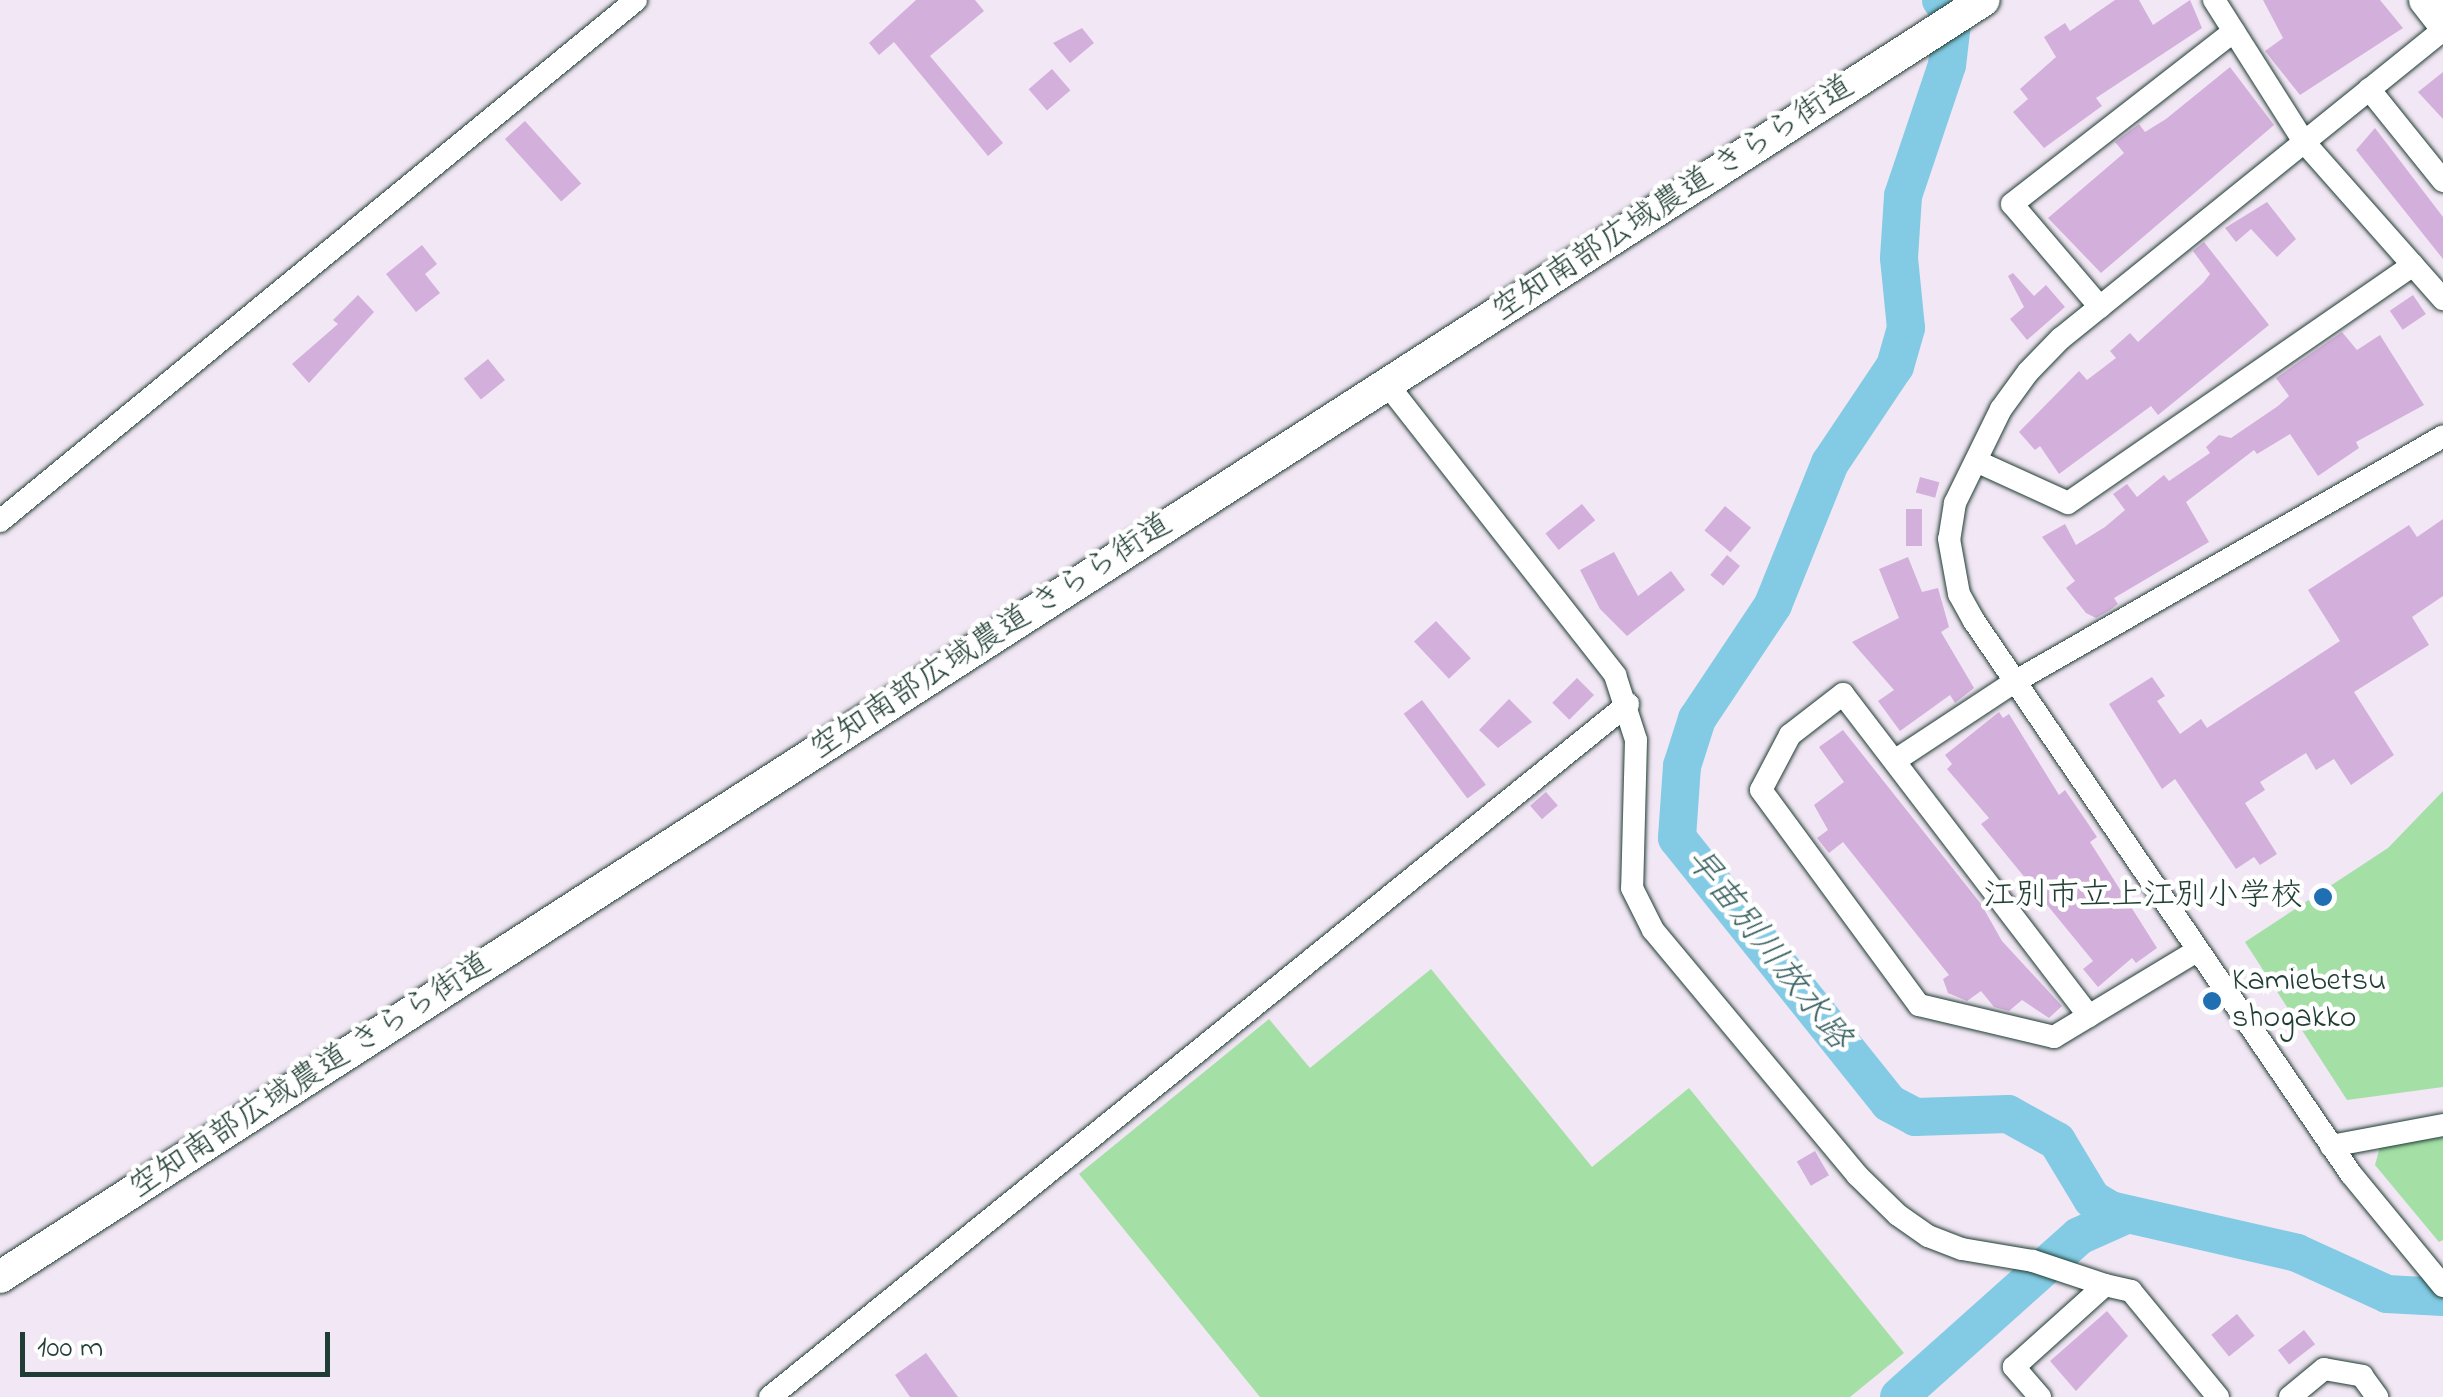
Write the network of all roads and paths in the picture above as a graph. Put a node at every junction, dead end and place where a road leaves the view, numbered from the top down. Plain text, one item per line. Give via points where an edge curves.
1 (636, 0) edge
2 (2214, 0) edge
3 (2425, 0) edge
4 (1980, 3) edge
5 (2443, 22) edge
6 (2443, 30) edge
7 (2234, 31) junction
8 (2369, 89) junction
9 (2304, 142) junction
10 (2443, 181) edge
11 (2413, 265) junction
12 (2443, 299) edge
13 (2100, 307) junction
14 (1387, 384) junction
15 (2443, 436) edge
16 (1976, 460) junction
17 (0, 521) edge
18 (2016, 681) junction
19 (1628, 704) junction
20 (1896, 760) junction
21 (2198, 950) junction
22 (2089, 1016) junction
23 (2443, 1124) edge
24 (2331, 1146) junction
25 (0, 1277) edge
26 (2105, 1285) junction
27 (2443, 1286) edge
28 (770, 1397) edge
29 (2040, 1397) edge
30 (2218, 1397) edge
31 (2290, 1397) edge
32 (2378, 1397) edge

1 - 17 street
2 - 7 street
3 - 5 street
4 - 14 street, 空知南部広域農道 きらら街道
6 - 8 street
7 - 9 street
7 - 13 street via 2012,204
8 - 9 street
8 - 10 street
9 - 11 street
9 - 13 street
11 - 12 street
11 - 16 street via 2068,503
13 - 16 street via 2028,372
14 - 19 street via 1614,675
14 - 25 street, 空知南部広域農道 きらら街道
15 - 18 street
16 - 18 street via 1956,503 1949,539 1953,566 1959,594
18 - 20 street
18 - 21 street
19 - 26 street via 1636,740 1632,888 1654,930 1857,1175 1898,1215 1962,1248 2033,1261
19 - 28 street
20 - 22 street
20 - 22 street via 1843,694 1790,735 1761,790 1919,1006 2054,1038
21 - 22 street
21 - 24 street
23 - 24 street
24 - 27 street
26 - 29 street via 2014,1367
26 - 30 street via 2130,1291
31 - 32 street via 2324,1369 2362,1376

